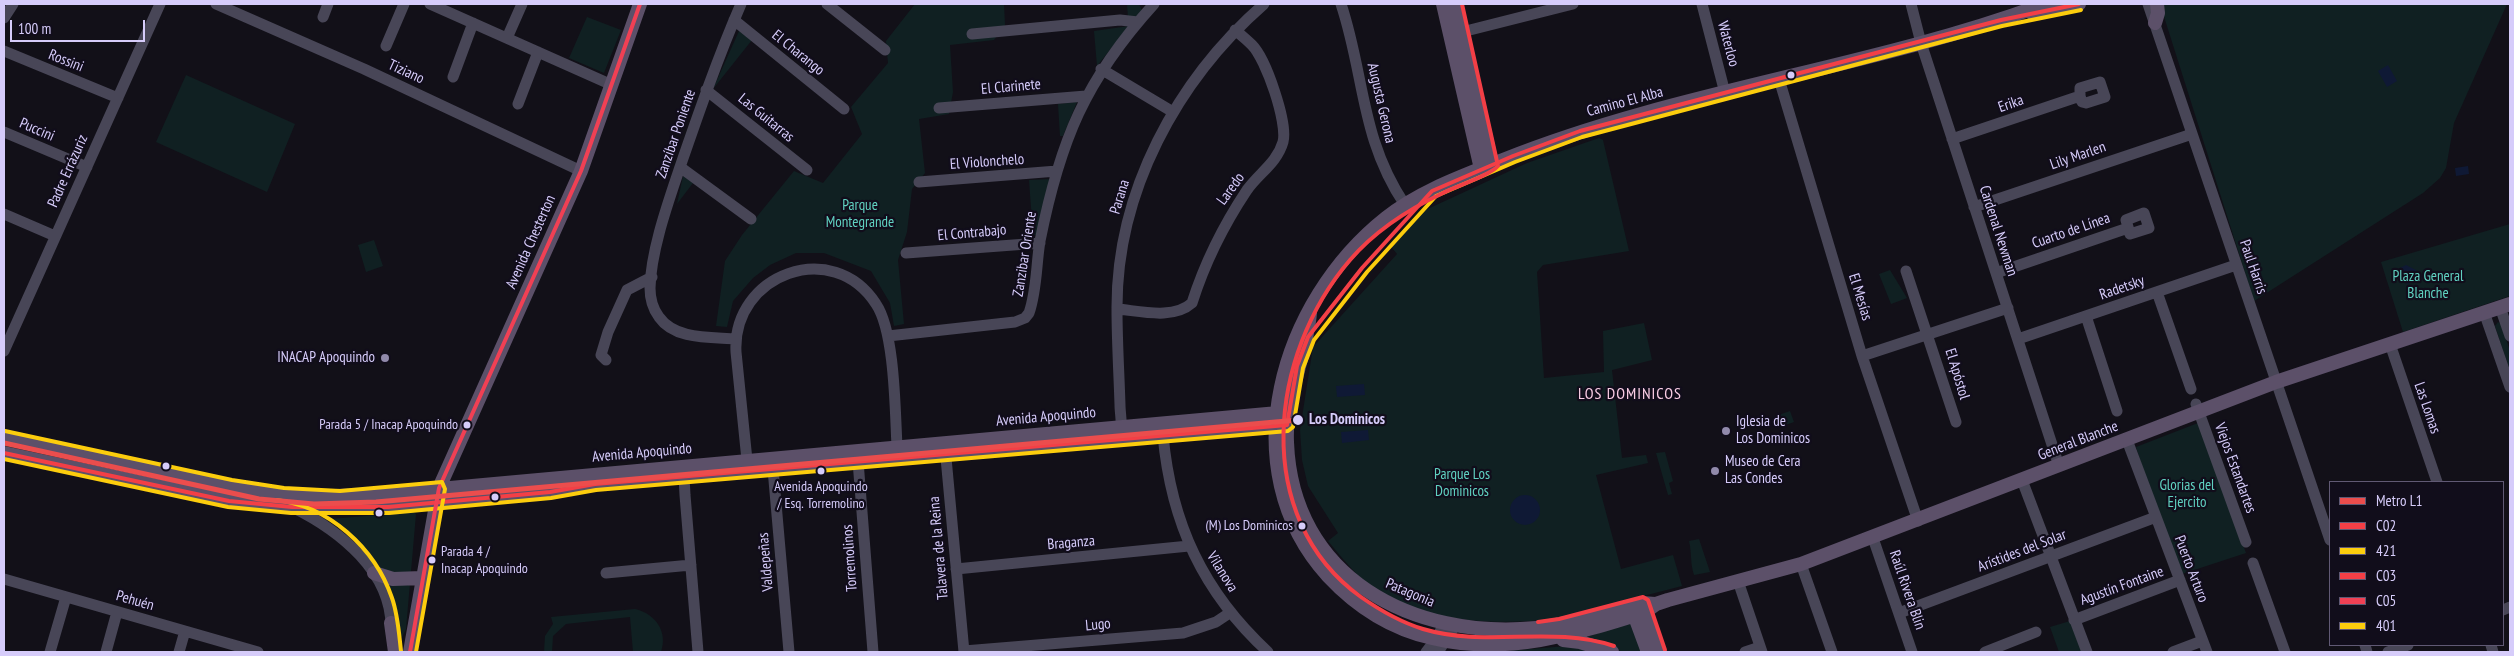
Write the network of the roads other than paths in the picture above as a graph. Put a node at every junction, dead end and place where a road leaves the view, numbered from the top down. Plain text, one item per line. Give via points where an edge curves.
1 (13, 4) edge
2 (160, 4) edge
3 (216, 4) edge
4 (328, 4) edge
5 (404, 4) edge
6 (522, 4) edge
7 (640, 4) edge
8 (741, 4) edge
9 (827, 4) edge
10 (1264, 4) edge
11 (1341, 4) edge
12 (1443, 4) edge
13 (1456, 4) edge
14 (1573, 4) edge
15 (1702, 4) edge
16 (1911, 4) edge
17 (2045, 4) edge
18 (2079, 4) edge
19 (2148, 4) edge
20 (2157, 4) edge
21 (438, 5) edge
22 (1148, 6) edge
23 (323, 17) dead end
24 (4, 18) edge
25 (734, 20) junction
26 (2001, 20) junction
27 (1138, 22) junction
28 (473, 23) junction
29 (2155, 23) junction
30 (1235, 30) junction
31 (1462, 32) junction
32 (972, 34) dead end
33 (507, 38) junction
34 (1921, 43) junction
35 (386, 46) dead end
36 (886, 50) dead end
37 (4, 52) edge
38 (538, 52) junction
39 (1102, 70) junction
40 (453, 77) dead end
41 (1779, 79) junction
42 (612, 84) junction
43 (706, 90) junction
44 (1725, 93) junction
45 (1086, 96) junction
46 (2080, 96) dead end
47 (118, 98) junction
48 (518, 104) dead end
49 (938, 108) dead end
50 (844, 109) dead end
51 (1173, 112) junction
52 (4, 132) edge
53 (2192, 134) junction
54 (1952, 140) junction
55 (87, 167) junction
56 (680, 167) junction
57 (1487, 167) junction
58 (807, 170) dead end
59 (581, 171) junction
60 (1057, 171) junction
61 (919, 182) dead end
62 (1405, 205) junction
63 (1974, 207) junction
64 (4, 214) edge
65 (751, 220) dead end
66 (2128, 228) dead end
67 (56, 236) junction
68 (1040, 243) junction
69 (906, 253) dead end
70 (2236, 265) junction
71 (1906, 271) dead end
72 (1996, 273) junction
73 (652, 277) junction
74 (2157, 292) junction
75 (2505, 305) edge
76 (2008, 308) junction
77 (1117, 309) junction
78 (2484, 312) junction
79 (2086, 316) junction
80 (1929, 334) junction
81 (888, 336) junction
82 (2510, 336) edge
83 (2018, 339) junction
84 (736, 340) junction
85 (2390, 344) junction
86 (4, 349) edge
87 (1862, 356) junction
88 (606, 360) dead end
89 (2276, 382) junction
90 (2510, 387) edge
91 (2191, 389) dead end
92 (2198, 408) junction
93 (2117, 411) dead end
94 (1282, 419) junction
95 (1956, 422) dead end
96 (1120, 432) junction
97 (1162, 435) junction
98 (4, 437) edge
99 (2127, 440) junction
100 (897, 446) junction
101 (945, 448) junction
102 (4, 453) edge
103 (747, 460) junction
104 (858, 461) junction
105 (2059, 466) junction
106 (773, 469) junction
107 (689, 471) junction
108 (738, 472) junction
109 (2022, 480) junction
110 (2437, 481) edge
111 (216, 483) junction
112 (439, 488) junction
113 (193, 494) junction
114 (435, 503) junction
115 (292, 508) junction
116 (2156, 517) junction
117 (1918, 521) junction
118 (2329, 537) edge
119 (1873, 538) junction
120 (2246, 542) dead end
121 (1189, 546) junction
122 (2050, 556) junction
123 (2253, 563) dead end
124 (1801, 564) junction
125 (691, 565) junction
126 (956, 569) junction
127 (374, 573) junction
128 (606, 573) dead end
129 (422, 578) junction
130 (2180, 580) junction
131 (4, 581) edge
132 (1738, 581) junction
133 (66, 597) junction
134 (1642, 608) junction
135 (117, 612) junction
136 (1231, 612) junction
137 (1899, 613) junction
138 (2074, 620) junction
139 (391, 623) junction
140 (1449, 625) junction
141 (185, 631) junction
142 (2036, 632) dead end
143 (1550, 640) junction
144 (2202, 641) junction
145 (1440, 644) edge
146 (2405, 646) edge
147 (1495, 648) edge
148 (1761, 650) edge
149 (50, 652) edge
150 (106, 652) edge
151 (179, 652) edge
152 (258, 652) edge
153 (389, 652) edge
154 (394, 652) edge
155 (410, 652) edge
156 (698, 652) edge
157 (789, 652) edge
158 (873, 652) edge
159 (964, 652) edge
160 (1268, 652) edge
161 (1426, 652) edge
162 (1612, 652) edge
163 (1648, 652) edge
164 (1660, 652) edge
165 (1746, 652) edge
166 (1832, 652) edge
167 (1912, 652) edge
168 (1985, 652) edge
169 (2086, 652) edge
170 (2173, 652) edge
171 (2207, 652) edge
172 (2285, 652) edge
173 (2388, 652) edge

1 - 24 street
2 - 47 street, Padre Errázuriz
3 - 59 street, Tiziano
4 - 23 street
5 - 35 street
6 - 33 street
7 - 42 main road, Avenida Chesterton
8 - 25 street, Zanzíbar Poniente
9 - 36 street
10 - 30 street, Parana
11 - 62 street, Augusta Gerona via 1374,146
12 - 57 main road
13 - 31 main road
14 - 31 street
15 - 44 street, Waterloo
16 - 34 street, Cardenal Newman
17 - 26 main road, Camino El Alba
18 - 26 main road, Camino El Alba
19 - 29 street, Paul Harris
20 - 29 main road
21 - 28 street
22 - 27 street, Zanzibar Oriente
25 - 43 street, Zanzíbar Poniente
25 - 50 street, El Charango
26 - 34 main road, Camino El Alba
27 - 32 street via 1120,20
27 - 39 street, Zanzibar Oriente
28 - 33 street
28 - 40 street
29 - 53 street, Paul Harris
30 - 51 street, Parana via 1208,61
30 - 77 street, Laredo via 1253,46 1264,62 1283,120 1284,140 1279,152 1227,220 1192,303 1185,309 1169,313
31 - 57 main road
33 - 38 street
34 - 41 main road, Camino El Alba
34 - 54 street, Cardenal Newman
37 - 47 street, Rossini
38 - 42 street
38 - 48 street
39 - 45 street, Zanzibar Oriente
39 - 51 street
41 - 44 main road, Camino El Alba
41 - 87 street, El Mesías
42 - 59 main road, Avenida Chesterton
43 - 56 street, Zanzíbar Poniente
43 - 58 street, Las Guitarras
44 - 57 main road, Camino El Alba via 1580,131
45 - 49 street, El Clarinete
45 - 60 street, Zanzibar Oriente via 1069,132
46 - 54 street, Erika
47 - 55 street, Padre Errázuriz
51 - 77 street, Parana via 1143,174 1129,218 1120,263
52 - 55 street, Puccini
53 - 63 street, Lily Marlen
53 - 70 street, Paul Harris
54 - 63 street, Cardenal Newman
55 - 67 street, Padre Errázuriz
56 - 65 street
56 - 73 street, Zanzíbar Poniente via 661,226
57 - 62 main road, Camino El Alba
59 - 112 main road, Avenida Chesterton
60 - 61 street, El Violonchelo
60 - 68 street, Zanzibar Oriente
62 - 94 main road, Camino El Alba via 1350,251 1319,291 1310,310 1308,337
63 - 72 street, Cardenal Newman
64 - 67 street
66 - 72 street, Cuarto de Línea
67 - 86 street, Padre Errázuriz
68 - 69 street, El Contrabajo
68 - 81 street, Zanzibar Oriente via 1033,303 1025,318 1015,322
70 - 74 street, Radetsky
70 - 89 street, Paul Harris
71 - 80 street
72 - 76 street, Cardenal Newman
73 - 84 street, Zanzíbar Poniente via 652,303 670,328 676,332
73 - 88 street via 627,290 601,355
74 - 79 street, Radetsky
74 - 91 street
75 - 78 main road, General Blanche
75 - 82 street
76 - 80 street, El Apóstol
76 - 83 street, Cardenal Newman
77 - 96 street, Parana
78 - 85 main road, General Blanche
78 - 90 street
79 - 83 street, Radetsky
79 - 93 street
80 - 87 street, El Apóstol
80 - 95 street, El Apóstol
81 - 84 street via 882,314 869,294 833,272 813,269 782,275 760,290 744,312
81 - 100 street
83 - 105 street, Cardenal Newman
84 - 103 street
85 - 89 main road, General Blanche
85 - 110 street, Las Lomas
87 - 117 street, El Mesías
89 - 92 main road, General Blanche
89 - 118 street, Paul Harris
92 - 99 main road, General Blanche
92 - 120 street, Viejos Estandartes
94 - 96 main road, Avenida Apoquindo
94 - 97 main road, Avenida Apoquindo
94 - 140 main road, Patagonia via 1296,495 1312,530 1329,556 1350,578 1382,601 1410,614
94 - 145 main road via 1277,465 1282,490 1296,530 1314,558 1337,585 1365,608
96 - 97 main road, Avenida Apoquindo
96 - 101 main road, Avenida Apoquindo
97 - 121 street, Vilanova via 1170,491
98 - 111 main road, Avenida Apoquindo
99 - 105 main road, General Blanche
99 - 116 street, Puerto Arturo
100 - 101 main road, Avenida Apoquindo
100 - 103 main road, Avenida Apoquindo
101 - 104 main road, Avenida Apoquindo
101 - 126 street, Talavera de la Reina
102 - 113 main road, Avenida Apoquindo
103 - 107 main road, Avenida Apoquindo
103 - 108 street
104 - 106 main road, Avenida Apoquindo
104 - 158 street, Torremolinos
105 - 109 main road, General Blanche
106 - 108 main road, Avenida Apoquindo
106 - 157 street, Valdepeñas
107 - 108 main road, Avenida Apoquindo
107 - 112 main road, Avenida Apoquindo
107 - 114 main road, Avenida Apoquindo
107 - 125 street
109 - 117 main road, General Blanche
109 - 122 street
111 - 112 main road, Avenida Apoquindo via 269,493 327,497
111 - 113 main road
112 - 114 main road, Avenida Chesterton
113 - 115 main road, Avenida Apoquindo
114 - 115 main road, Avenida Apoquindo
114 - 129 main road, Avenida Chesterton
115 - 127 street via 335,532
116 - 122 street, Arístides del Solar
116 - 130 street, Puerto Arturo
117 - 119 main road, General Blanche
119 - 124 main road, General Blanche
119 - 137 street, Raúl Rivera Blin
121 - 126 street, Braganza
121 - 136 street, Vilanova via 1208,581
122 - 137 street, Arístides del Solar
122 - 138 street
123 - 172 street
124 - 132 main road, General Blanche
124 - 166 street
125 - 128 street
125 - 156 street
126 - 159 street, Talavera de la Reina
127 - 129 main road via 393,579
127 - 139 street via 385,597
129 - 155 main road, Avenida Chesterton
130 - 138 street, Agustín Fontaine
130 - 144 street, Puerto Arturo
131 - 133 street, Pehuén
132 - 134 main road, General Blanche
132 - 148 street
133 - 135 street, Pehuén
133 - 149 street
134 - 140 main road, Patagonia via 1541,628
134 - 143 main road
134 - 163 main road
134 - 164 main road
135 - 141 street, Pehuén
135 - 150 street
136 - 159 street, Lugo via 1216,622 1183,633
136 - 160 street, Vilanova
137 - 167 street, Raúl Rivera Blin
138 - 169 street
139 - 153 street
139 - 154 main road
140 - 145 street
141 - 151 street
141 - 152 street, Pehuén
142 - 168 street
143 - 147 main road
143 - 162 main road via 1580,642
144 - 170 street
144 - 171 street, Puerto Arturo
145 - 147 main road
145 - 161 street
146 - 173 street
148 - 165 street

